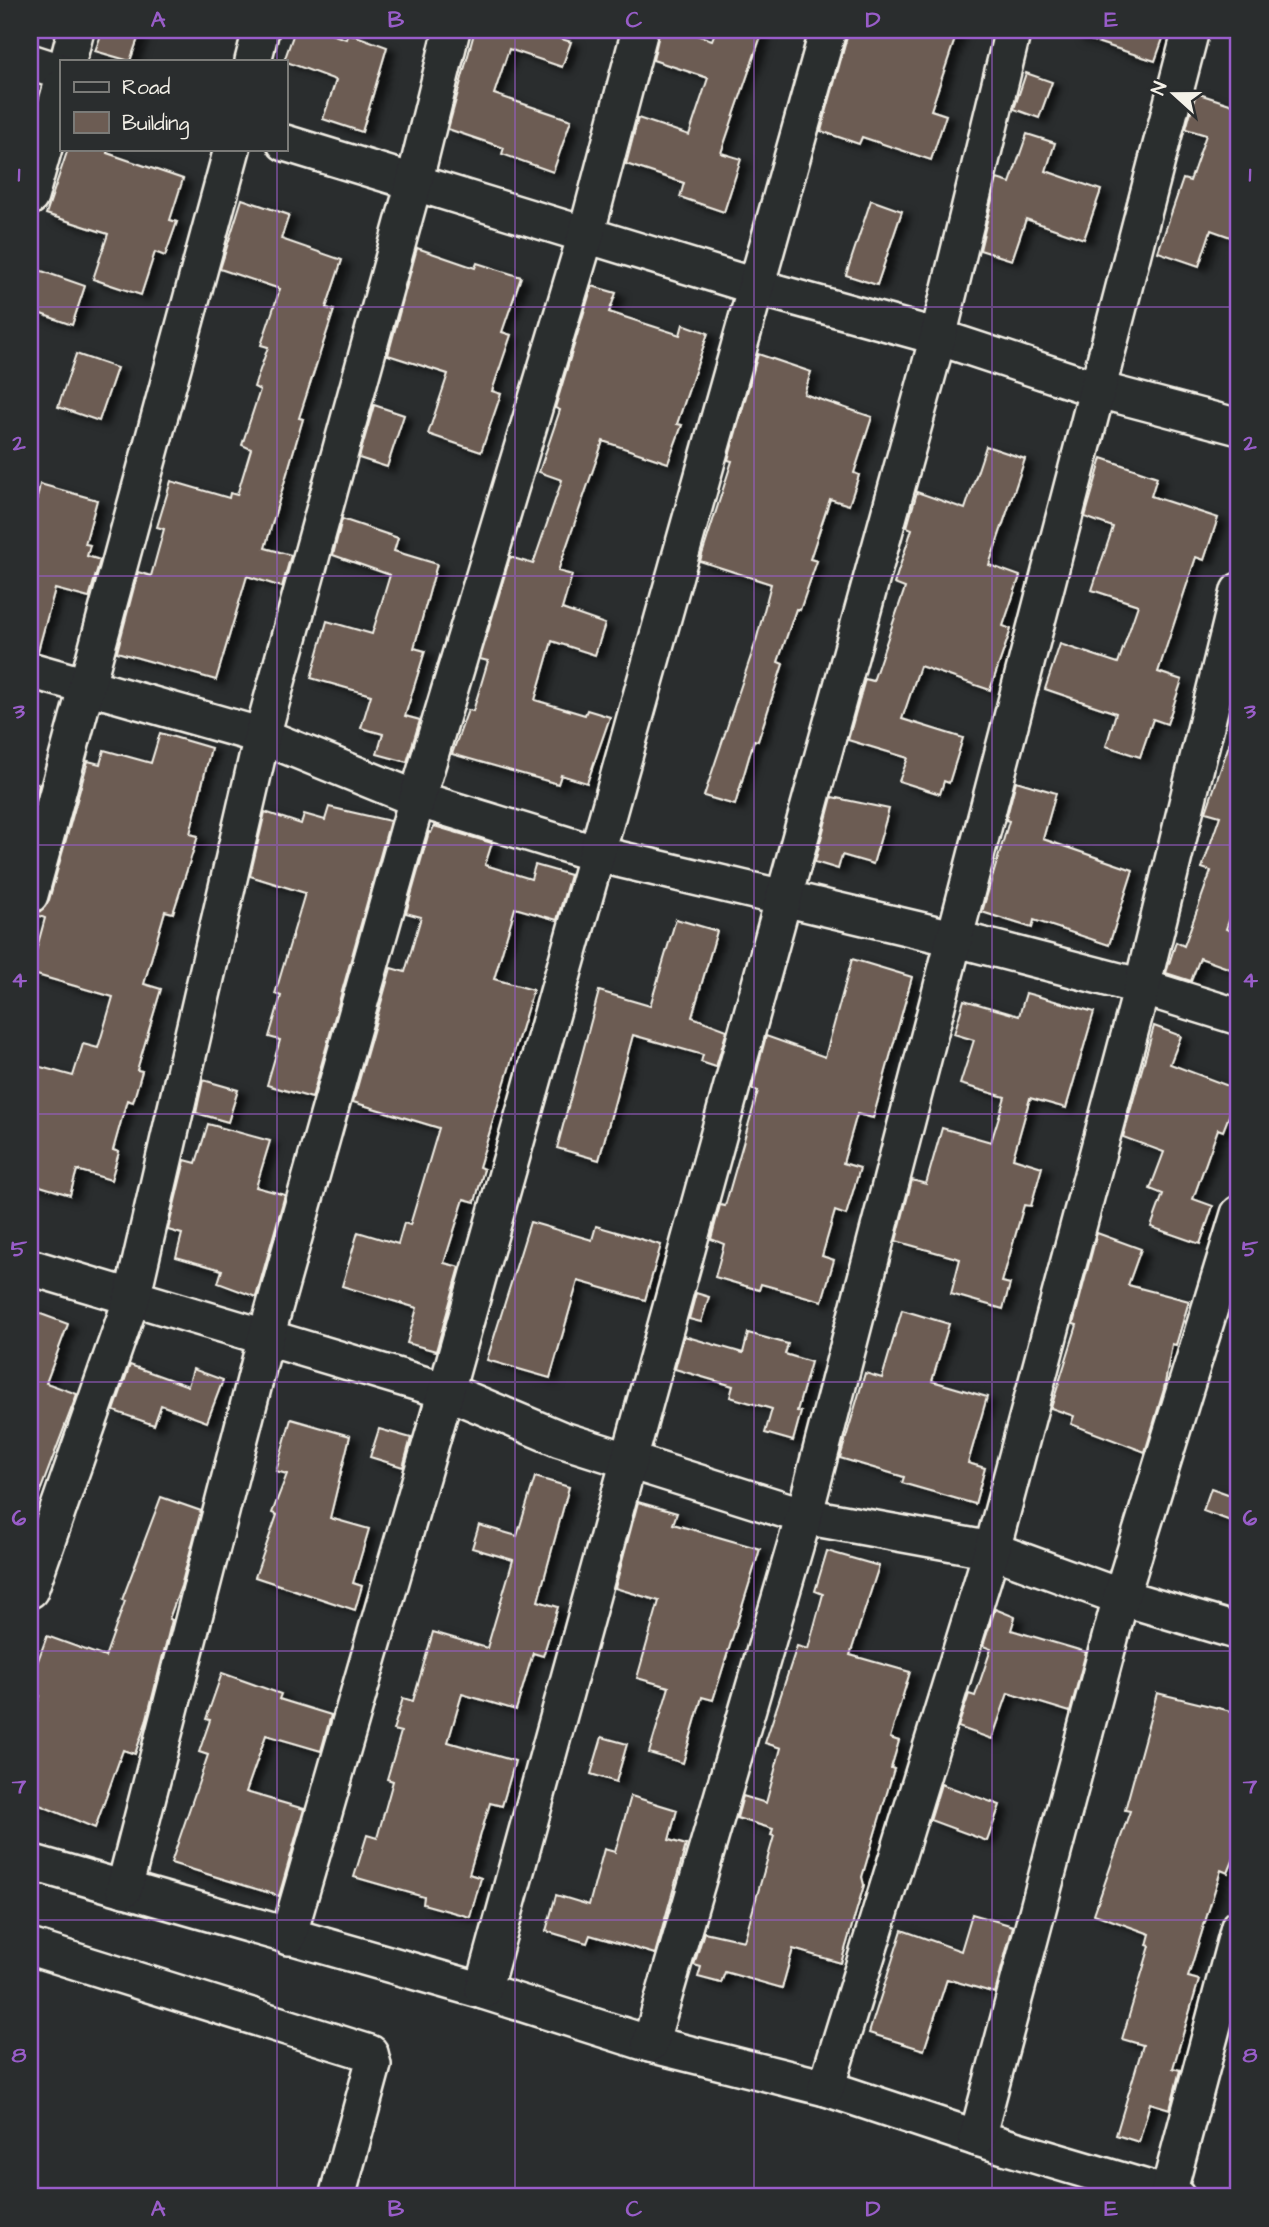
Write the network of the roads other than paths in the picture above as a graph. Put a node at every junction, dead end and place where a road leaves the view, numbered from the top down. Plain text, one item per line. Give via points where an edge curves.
1 (76, 30) edge
2 (261, 30) edge
3 (452, 30) edge
4 (640, 30) edge
5 (828, 30) edge
6 (1013, 30) edge
7 (1191, 30) edge
8 (68, 60) edge
9 (253, 60) edge
10 (30, 62) edge
11 (60, 72) edge
12 (60, 92) edge
13 (287, 144) edge
14 (232, 150) edge
15 (414, 183) junction
16 (30, 197) edge
17 (586, 235) junction
18 (757, 287) junction
19 (938, 337) junction
20 (1099, 390) junction
21 (1239, 427) edge
22 (1239, 590) edge
23 (30, 670) edge
24 (85, 686) junction
25 (262, 736) junction
26 (417, 799) junction
27 (597, 854) junction
28 (30, 895) edge
29 (782, 900) junction
30 (953, 938) junction
31 (1142, 987) junction
32 (1239, 1017) edge
33 (1239, 1214) edge
34 (30, 1267) edge
35 (132, 1298) junction
36 (266, 1337) junction
37 (446, 1391) junction
38 (630, 1463) junction
39 (804, 1516) junction
40 (992, 1550) junction
41 (30, 1590) edge
42 (1121, 1597) junction
43 (1239, 1632) edge
44 (30, 1862) edge
45 (124, 1889) junction
46 (1239, 1927) edge
47 (288, 1937) junction
48 (30, 1947) edge
49 (484, 1991) junction
50 (650, 2044) junction
51 (826, 2088) junction
52 (976, 2138) junction
53 (1173, 2196) edge
54 (337, 2197) edge

1 - 8 street
2 - 9 street
3 - 15 street
4 - 17 street
5 - 18 street
6 - 19 street
7 - 20 street
10 - 11 street
12 - 16 street
13 - 15 street
14 - 24 street
15 - 17 street
15 - 25 street
17 - 18 street
17 - 26 street
18 - 19 street
18 - 27 street
19 - 20 street
19 - 29 street
20 - 21 street
20 - 30 street
22 - 31 street
23 - 24 street
24 - 25 street
24 - 28 street
25 - 26 street
25 - 35 street
26 - 27 street
26 - 36 street
27 - 29 street
27 - 37 street
29 - 30 street
29 - 38 street
30 - 31 street
30 - 39 street
31 - 32 street
31 - 40 street
33 - 42 street
34 - 35 street
35 - 36 street
35 - 41 street
36 - 37 street
36 - 45 street
37 - 38 street
37 - 47 street
38 - 39 street
38 - 49 street
39 - 40 street
39 - 50 street
40 - 42 street
40 - 51 street
42 - 43 street
42 - 52 street
44 - 45 street
45 - 47 street
46 - 53 street
47 - 49 street
48 - 54 street via 370,2053 373,2064
49 - 50 street
50 - 51 street
51 - 52 street
52 - 53 street

